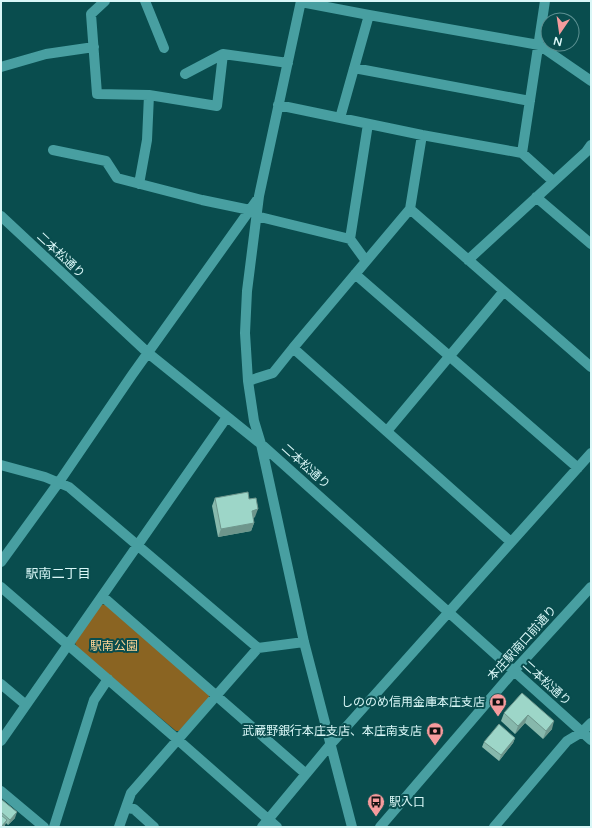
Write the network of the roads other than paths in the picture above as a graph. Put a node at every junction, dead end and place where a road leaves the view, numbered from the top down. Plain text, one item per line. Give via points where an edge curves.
1 (104, 1) edge
2 (145, 1) edge
3 (301, 1) edge
4 (545, 1) edge
5 (369, 15) junction
6 (539, 45) junction
7 (94, 47) junction
8 (164, 48) dead end
9 (223, 54) junction
10 (288, 63) junction
11 (1, 67) edge
12 (354, 68) junction
13 (185, 74) dead end
14 (591, 81) edge
15 (149, 95) junction
16 (530, 101) junction
17 (278, 105) junction
18 (340, 118) junction
19 (368, 124) junction
20 (422, 135) junction
21 (53, 150) dead end
22 (589, 150) edge
23 (522, 153) junction
24 (553, 181) junction
25 (139, 184) junction
26 (536, 197) junction
27 (410, 209) junction
28 (253, 213) junction
29 (1, 216) edge
30 (350, 239) junction
31 (591, 244) edge
32 (468, 260) junction
33 (366, 261) junction
34 (355, 274) junction
35 (504, 292) junction
36 (293, 348) junction
37 (148, 354) junction
38 (450, 356) junction
39 (591, 367) edge
40 (248, 381) junction
41 (227, 417) junction
42 (387, 431) junction
43 (261, 444) junction
44 (591, 454) edge
45 (1, 465) edge
46 (578, 468) junction
47 (59, 482) junction
48 (512, 542) junction
49 (138, 545) junction
50 (1, 562) edge
51 (1, 587) edge
52 (591, 587) edge
53 (102, 596) junction
54 (449, 612) junction
55 (304, 642) junction
56 (69, 645) junction
57 (258, 648) junction
58 (514, 671) junction
59 (108, 679) junction
60 (1, 684) edge
61 (216, 696) junction
62 (26, 705) junction
63 (591, 723) edge
64 (582, 732) junction
65 (178, 740) junction
66 (591, 740) edge
67 (1, 741) edge
68 (330, 745) junction
69 (306, 774) junction
70 (1, 791) edge
71 (126, 808) junction
72 (266, 823) edge
73 (44, 827) edge
74 (54, 827) edge
75 (119, 827) edge
76 (154, 827) edge
77 (277, 827) edge
78 (352, 827) edge
79 (380, 827) edge
80 (494, 827) edge

1 - 7 street via 91,14
2 - 8 street
3 - 5 street
3 - 10 street
4 - 6 street
5 - 6 street
5 - 12 street
6 - 14 street
6 - 16 street
7 - 11 street via 46,54
7 - 15 street via 98,94
9 - 10 street
9 - 13 street
9 - 15 street via 217,106
10 - 17 street
12 - 16 street
12 - 18 street
15 - 25 street via 147,140
16 - 23 street
17 - 18 street
17 - 28 street via 259,196
18 - 19 street
19 - 20 street
19 - 30 street
20 - 23 street
20 - 27 street
21 - 25 street via 106,161 117,178
22 - 24 street
23 - 24 street
24 - 26 street
25 - 28 street
26 - 31 street
26 - 32 street
27 - 32 street
27 - 33 street
28 - 30 street
28 - 37 street
28 - 40 street via 244,333
29 - 37 street, 二本松通り
30 - 33 street
32 - 35 street
33 - 34 street
34 - 36 street
34 - 38 street
35 - 38 street
35 - 39 street
36 - 40 street via 273,373
36 - 42 street
37 - 41 street, 二本松通り
37 - 47 street
38 - 42 street
38 - 46 street
40 - 43 street via 254,421
41 - 43 street, 二本松通り
41 - 49 street
42 - 48 street
43 - 54 street, 二本松通り
43 - 55 street
44 - 46 street
45 - 47 street
46 - 48 street
47 - 49 street via 69,487
47 - 50 street
48 - 54 street
49 - 53 street
49 - 57 street
51 - 56 street
52 - 58 street, 本庄駅南口前通り
53 - 56 street
53 - 61 street
54 - 58 street, 二本松通り
54 - 68 street
55 - 57 street
55 - 68 street
56 - 59 street
56 - 62 street
57 - 61 street
58 - 64 street, 二本松通り
58 - 79 street, 本庄駅南口前通り
59 - 65 street
59 - 74 street via 94,700
60 - 62 street
61 - 65 street
61 - 69 street
62 - 67 street
63 - 64 street
64 - 66 street, 二本松通り
64 - 80 street via 568,741
65 - 71 street via 131,793
65 - 72 street
68 - 69 street
68 - 78 street
69 - 72 street
70 - 73 street
71 - 75 street
71 - 76 street via 134,809
72 - 77 street

